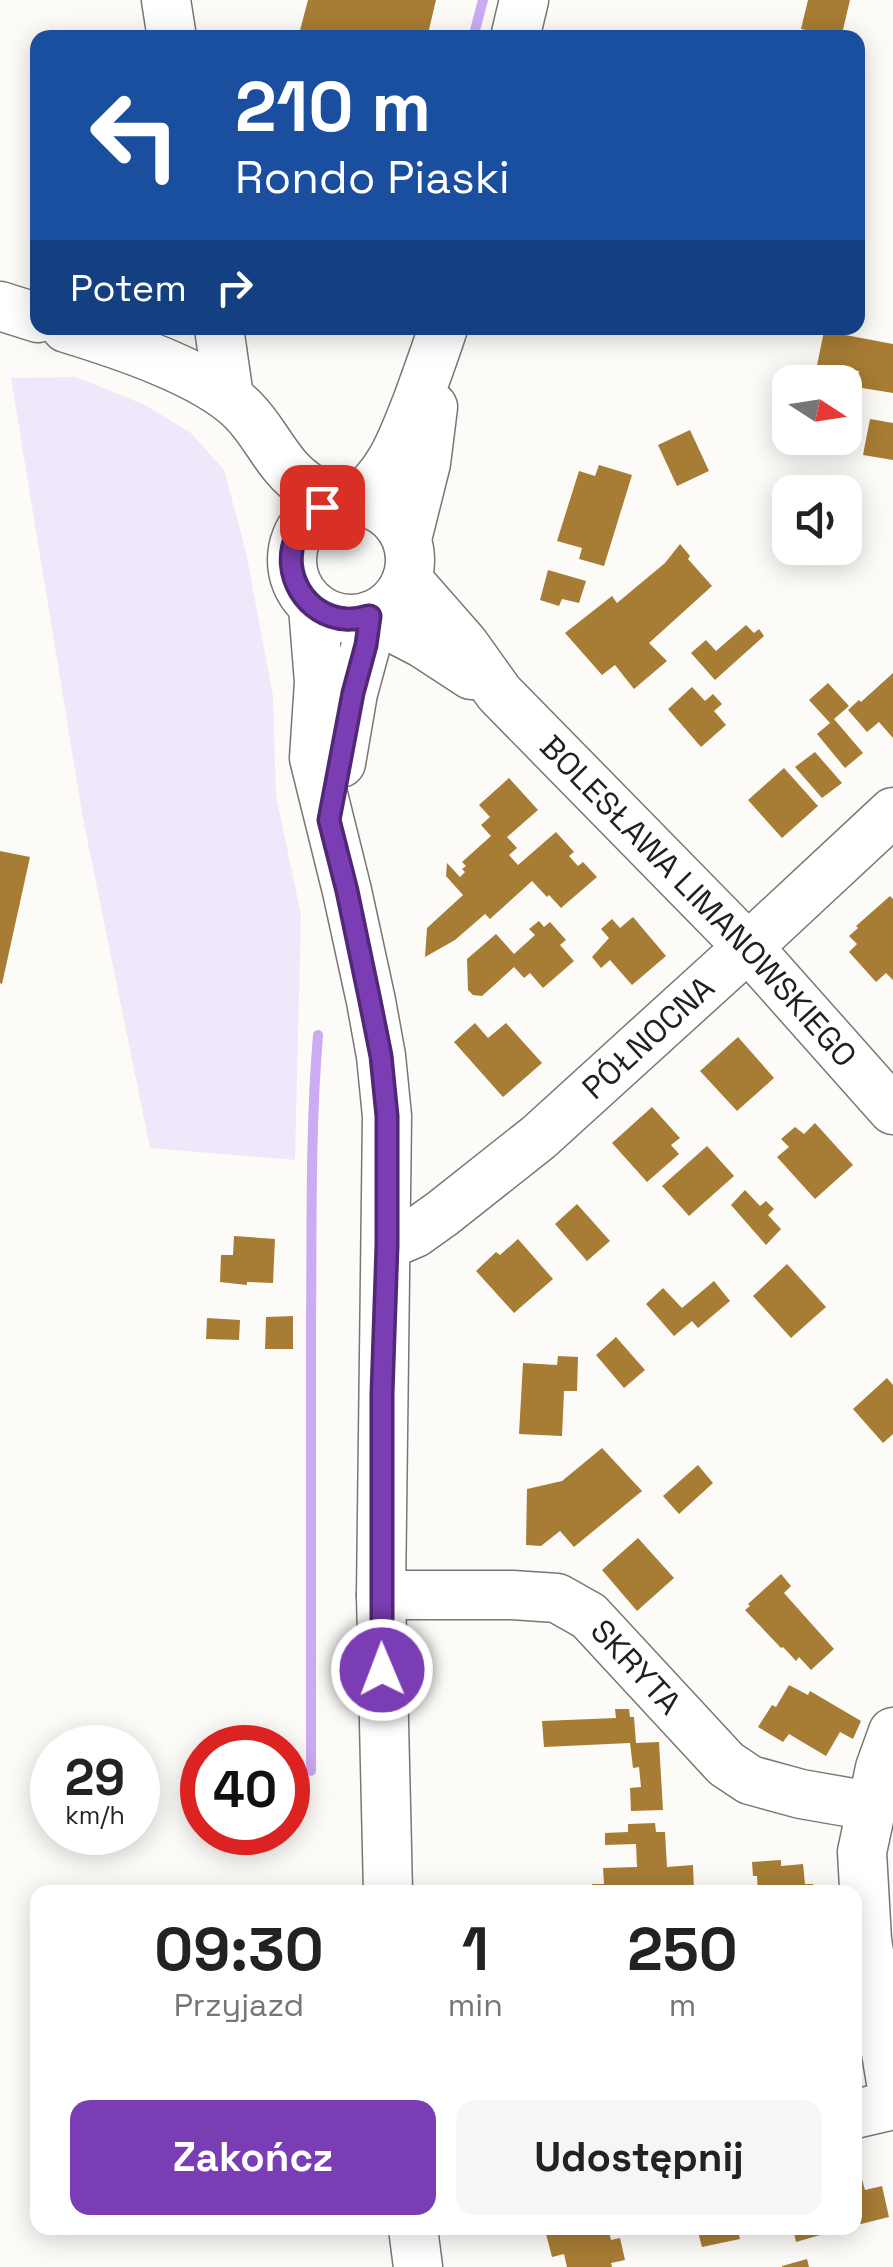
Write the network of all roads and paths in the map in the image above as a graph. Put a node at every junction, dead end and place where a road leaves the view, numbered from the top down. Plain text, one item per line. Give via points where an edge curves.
1 (166, 0) edge
2 (524, 0) edge
3 (171, 30) edge
4 (517, 30) edge
5 (0, 306) edge
6 (30, 315) edge
7 (86, 335) edge
8 (220, 335) edge
9 (437, 348) edge
10 (229, 397) junction
11 (270, 445) junction
12 (345, 502) junction
13 (291, 556) junction
14 (407, 559) junction
15 (313, 606) junction
16 (370, 616) junction
17 (499, 693) junction
18 (893, 812) edge
19 (329, 820) junction
20 (748, 948) junction
21 (893, 1110) edge
22 (387, 1245) junction
23 (381, 1595) junction
24 (893, 1732) edge
25 (870, 1806) junction
26 (388, 1885) edge
27 (893, 2094) edge
28 (893, 2106) edge
29 (862, 2113) edge
30 (414, 2235) edge
31 (418, 2267) edge

1 - 3 street
2 - 4 street
5 - 6 street
7 - 10 street
8 - 10 street
9 - 12 street via 392,463
9 - 14 street via 432,432
10 - 11 street
11 - 12 street via 286,469 318,494
11 - 13 street
12 - 13 street via 322,507 306,520
12 - 14 street via 381,508 397,521
13 - 15 street via 300,592
14 - 16 street via 398,596
14 - 17 street, BOLESŁAWA LIMANOWSKIEGO
15 - 16 street via 348,620
15 - 19 street via 320,682 314,758
16 - 17 street, BOLESŁAWA LIMANOWSKIEGO
16 - 19 street
17 - 20 street, BOLESŁAWA LIMANOWSKIEGO
18 - 20 street, PÓŁNOCNA
19 - 22 street via 381,1056
20 - 21 street, BOLESŁAWA LIMANOWSKIEGO
20 - 22 street, PÓŁNOCNA via 539,1136 415,1233
22 - 23 street
23 - 25 street, SKRYTA via 557,1598 588,1616 726,1764 750,1780
23 - 26 street
24 - 25 street
25 - 27 street via 862,1852 867,1940
28 - 29 street
30 - 31 street

